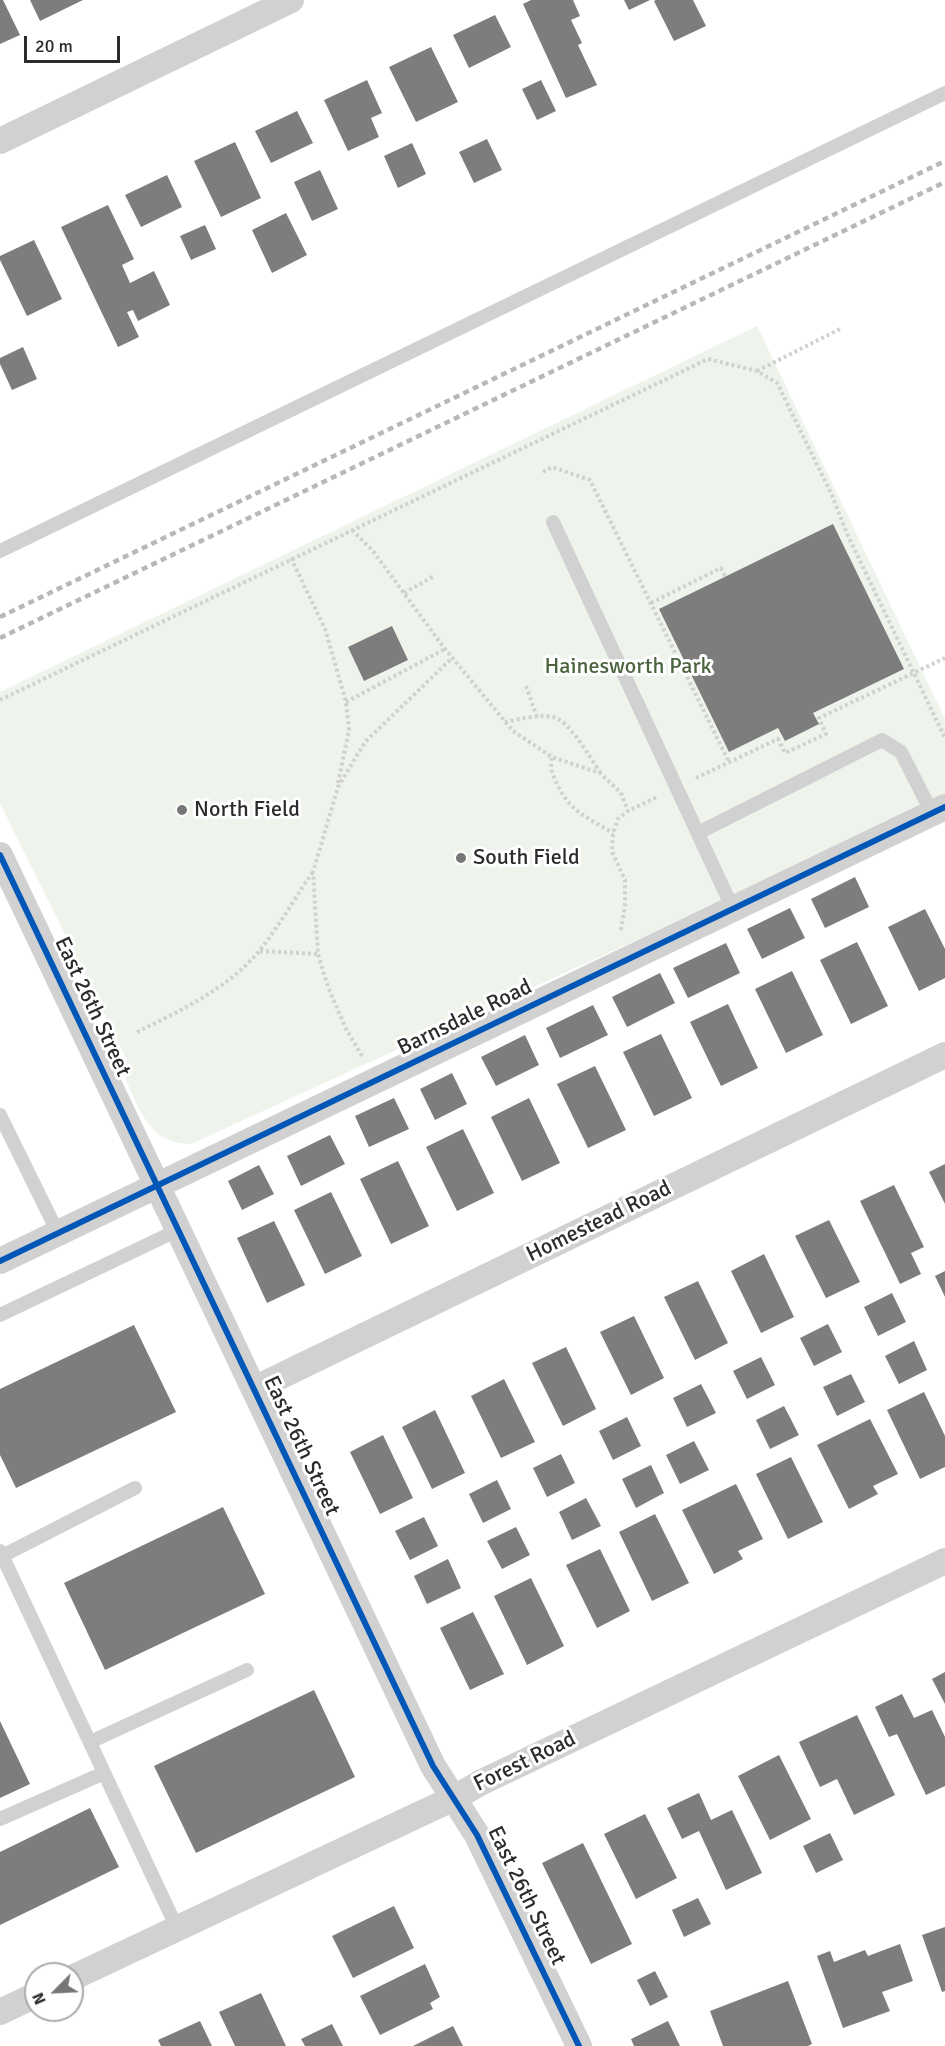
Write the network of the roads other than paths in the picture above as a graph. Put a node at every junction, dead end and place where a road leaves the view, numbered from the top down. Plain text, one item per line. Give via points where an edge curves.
1 (291, 0) edge
2 (945, 93) edge
3 (0, 141) edge
4 (553, 522) dead end
5 (0, 551) edge
6 (938, 810) edge
7 (698, 833) junction
8 (0, 855) edge
9 (733, 909) junction
10 (945, 1055) edge
11 (0, 1115) edge
12 (157, 1185) junction
13 (178, 1230) junction
14 (58, 1233) junction
15 (0, 1261) edge
16 (0, 1315) edge
17 (254, 1389) junction
18 (135, 1488) dead end
19 (1, 1553) edge
20 (945, 1561) edge
21 (247, 1670) dead end
22 (90, 1742) junction
23 (104, 1773) junction
24 (454, 1798) junction
25 (0, 1819) edge
26 (177, 1928) junction
27 (84, 1972) edge
28 (24, 2001) edge
29 (0, 2012) edge
30 (579, 2046) edge

1 - 3 street
2 - 5 lane
4 - 7 lane
6 - 7 lane via 901,752 882,740
6 - 9 street, Barnsdale Road
7 - 9 lane
8 - 12 street, East 26th Street
9 - 12 street, Barnsdale Road
10 - 17 street, Homestead Road
11 - 14 lane
12 - 13 street, East 26th Street
12 - 14 street, Barnsdale Road
13 - 16 lane
13 - 17 street, East 26th Street
14 - 15 street, Barnsdale Road
17 - 24 street, East 26th Street via 433,1766
18 - 19 lane
19 - 22 lane
20 - 24 street, Forest Road
21 - 22 lane
22 - 23 lane
23 - 25 lane
23 - 26 lane
24 - 26 street, Forest Road
24 - 30 street, East 26th Street via 477,1835
26 - 27 street, Forest Road
28 - 29 street

